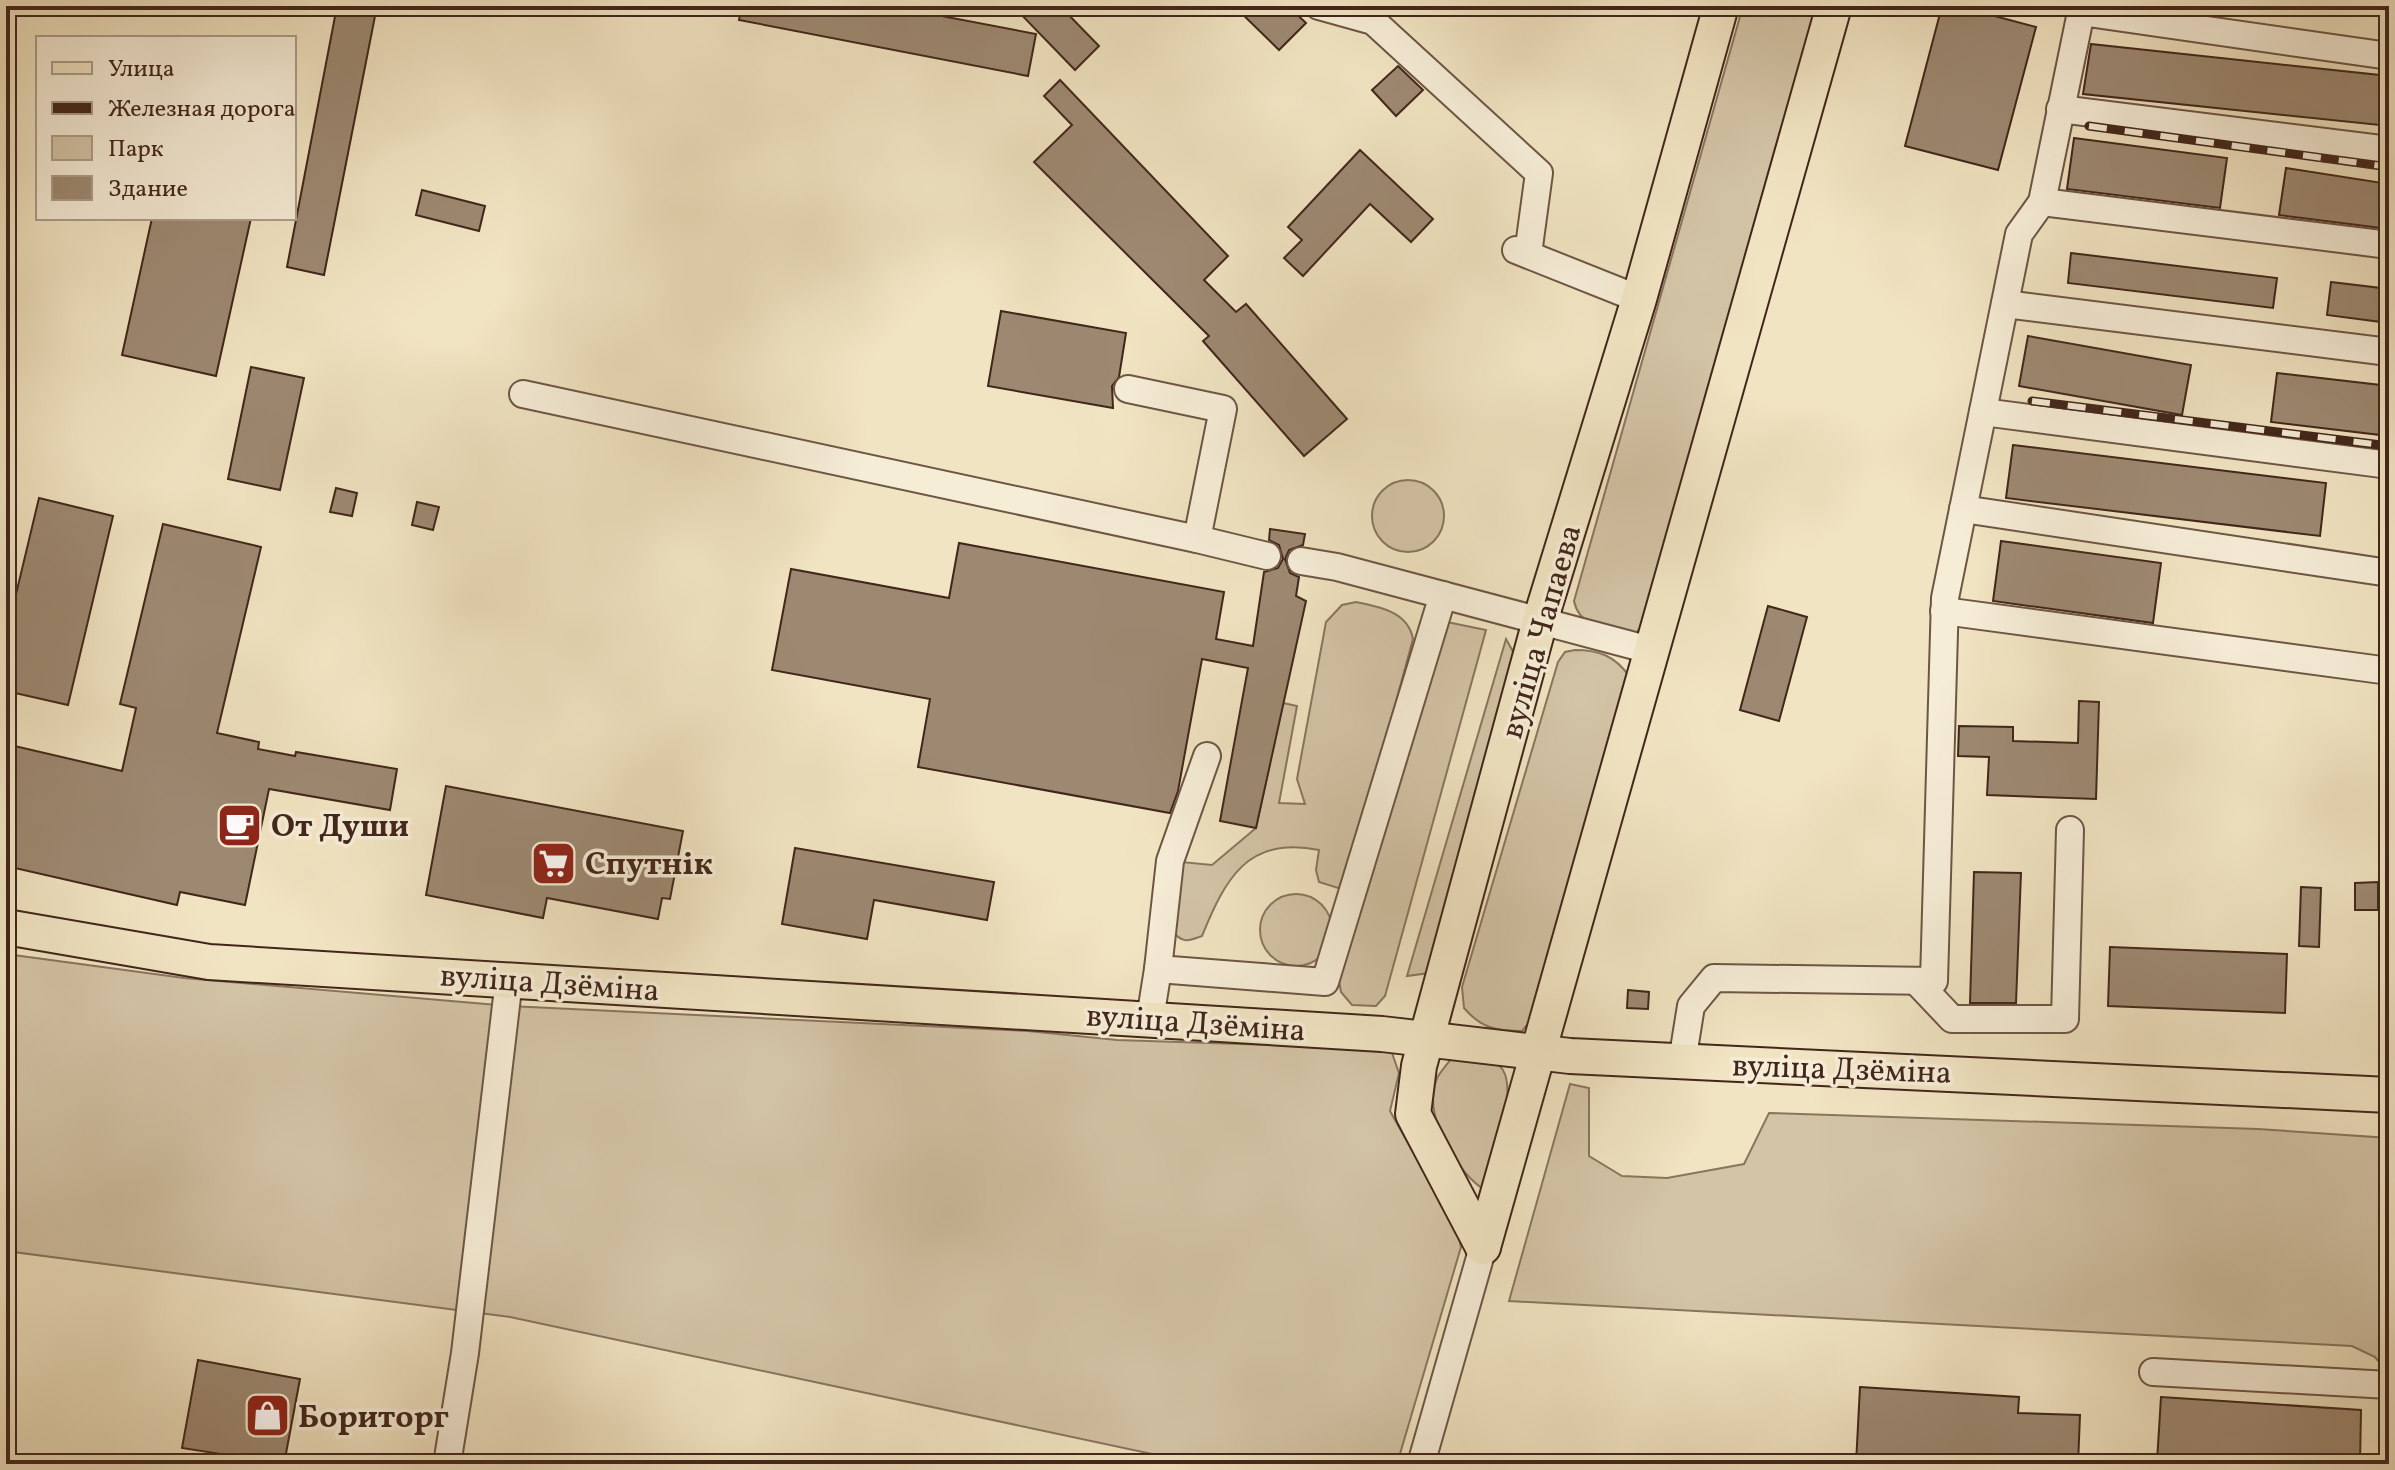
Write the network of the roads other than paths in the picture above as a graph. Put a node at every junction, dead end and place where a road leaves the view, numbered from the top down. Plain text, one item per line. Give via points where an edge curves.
1 (1319, 6) edge
2 (1721, 6) edge
3 (1834, 6) edge
4 (2389, 56) edge
5 (2060, 109) junction
6 (2389, 150) edge
7 (2042, 202) junction
8 (2389, 245) edge
9 (1639, 299) junction
10 (2005, 304) junction
11 (2389, 352) edge
12 (1128, 389) dead end
13 (523, 394) dead end
14 (1983, 412) junction
15 (2389, 465) edge
16 (1963, 509) junction
17 (1197, 539) junction
18 (1267, 556) dead end
19 (1301, 561) dead end
20 (2389, 573) edge
21 (1443, 595) junction
22 (1944, 611) junction
23 (1540, 621) junction
24 (1650, 650) junction
25 (2389, 671) edge
26 (1207, 756) dead end
27 (2070, 830) dead end
28 (6, 927) edge
29 (1158, 969) junction
30 (509, 980) junction
31 (1916, 981) junction
32 (1150, 1019) junction
33 (1427, 1037) junction
34 (1540, 1050) junction
35 (1682, 1062) junction
36 (2389, 1095) edge
37 (1483, 1247) junction
38 (2153, 1372) dead end
39 (2389, 1385) edge
40 (447, 1464) edge
41 (1421, 1464) edge

1 - 9 street via 1373,21 1539,173 1522,252
2 - 9 main road, вуліца Чапаева
3 - 24 main road
4 - 5 street via 2081,12
5 - 6 street
5 - 7 street
7 - 8 street
7 - 10 street via 2019,234
9 - 23 main road, вуліца Чапаева
10 - 11 street
10 - 14 street
12 - 17 street via 1223,409
13 - 17 street
14 - 15 street
14 - 16 street
16 - 20 street
16 - 22 street
17 - 18 street
19 - 21 street
21 - 23 street
21 - 29 street via 1325,982
22 - 25 street
22 - 31 street via 1934,981
23 - 24 street
23 - 33 main road, вуліца Чапаева
24 - 34 main road
26 - 29 street via 1170,861
27 - 31 street via 2065,1019 1952,1019
28 - 30 main road, вуліца Дзёміна via 209,962
29 - 32 street
30 - 32 main road, вуліца Дзёміна
30 - 40 street
31 - 35 street via 1714,978 1691,1006
32 - 33 main road, вуліца Дзёміна
33 - 34 main road, вуліца Дзёміна
33 - 37 main road, вуліца Чапаева via 1413,1114
34 - 35 main road, вуліца Дзёміна
34 - 37 main road
35 - 36 main road, вуліца Дзёміна
37 - 41 street
38 - 39 street

